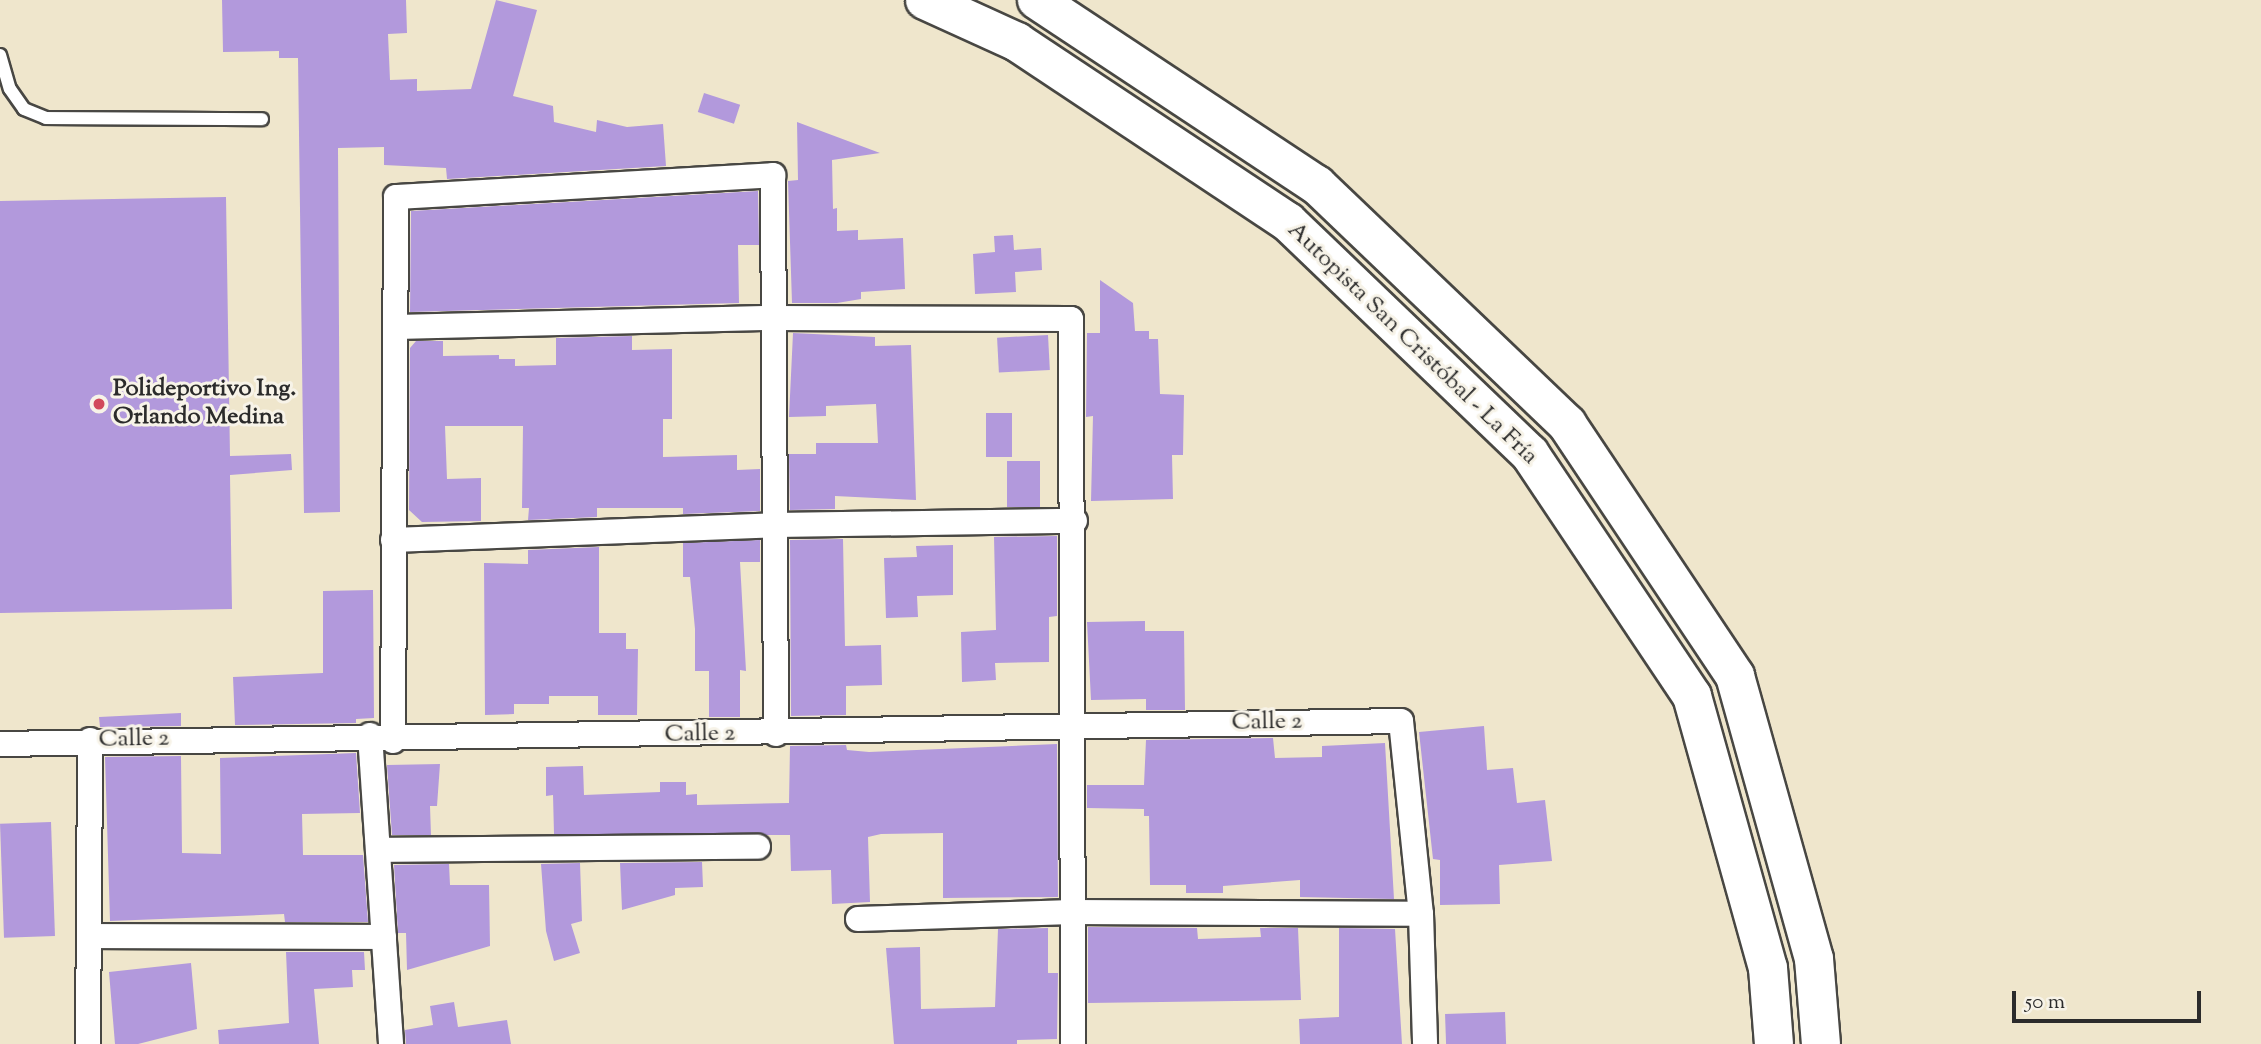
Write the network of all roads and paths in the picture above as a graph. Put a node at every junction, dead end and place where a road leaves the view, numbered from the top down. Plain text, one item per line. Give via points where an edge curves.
1 (925, 0) edge
2 (1037, 0) edge
3 (0, 55) edge
4 (262, 119) dead end
5 (774, 318) junction
6 (396, 327) junction
7 (1075, 521) junction
8 (775, 525) junction
9 (393, 540) junction
10 (1071, 725) junction
11 (776, 734) junction
12 (381, 738) junction
13 (90, 740) junction
14 (0, 744) edge
15 (758, 847) dead end
16 (380, 850) junction
17 (1072, 912) junction
18 (1421, 914) junction
19 (858, 919) dead end
20 (92, 936) junction
21 (384, 937) junction
22 (88, 1044) edge
23 (391, 1044) edge
24 (1073, 1044) edge
25 (1426, 1044) edge
26 (1774, 1044) edge
27 (1821, 1044) edge

1 - 26 highway, Autopista San Cristóbal - La Fría via 1017,42 1288,222 1530,454 1692,696 1768,968
2 - 27 highway, Autopista San Cristóbal - La Fría via 1317,185 1567,424 1735,676 1814,959
3 - 4 lane via 10,89 24,109 46,118
5 - 6 street
5 - 6 street via 774,175 396,197
5 - 7 street via 1071,319
5 - 8 street
6 - 9 street
7 - 8 street
7 - 10 street
8 - 9 street
8 - 11 street
9 - 12 street
10 - 11 street, Calle 2
10 - 17 street
10 - 18 street, Calle 2 via 1401,721
11 - 12 street, Calle 2
12 - 13 street, Calle 2
12 - 16 street
13 - 14 street, Calle 2
13 - 20 street
15 - 16 street
16 - 21 street
17 - 18 street
17 - 19 street
17 - 24 street
18 - 25 street
20 - 21 street
20 - 22 street
21 - 23 street

